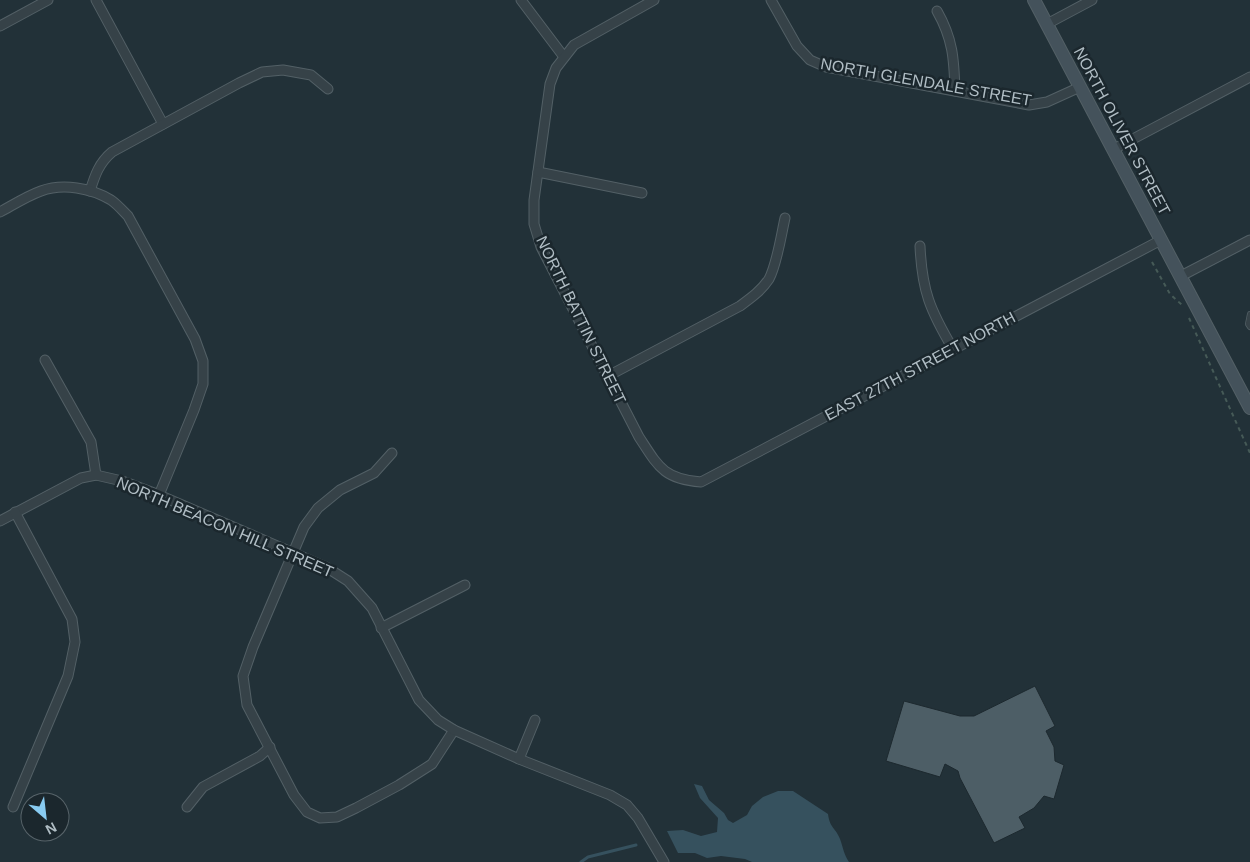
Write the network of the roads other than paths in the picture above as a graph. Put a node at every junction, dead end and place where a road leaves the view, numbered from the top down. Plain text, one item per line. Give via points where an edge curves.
1 (48, 0) edge
2 (96, 0) edge
3 (521, 0) edge
4 (654, 0) edge
5 (771, 0) edge
6 (1034, 0) edge
7 (1092, 0) edge
8 (937, 11) dead end
9 (1047, 24) junction
10 (0, 26) edge
11 (564, 57) junction
12 (1250, 77) edge
13 (1080, 87) junction
14 (328, 89) dead end
15 (955, 91) junction
16 (164, 124) junction
17 (1114, 149) junction
18 (538, 172) junction
19 (90, 191) junction
20 (642, 194) dead end
21 (0, 212) edge
22 (785, 218) dead end
23 (1161, 240) junction
24 (1250, 240) edge
25 (920, 246) dead end
26 (1180, 276) junction
27 (1250, 314) edge
28 (1250, 327) edge
29 (954, 349) junction
30 (45, 360) dead end
31 (608, 376) junction
32 (1249, 404) edge
33 (392, 453) dead end
34 (96, 475) junction
35 (678, 478) joint
36 (159, 495) junction
37 (15, 512) junction
38 (0, 521) edge
39 (293, 553) junction
40 (465, 585) dead end
41 (381, 628) junction
42 (535, 720) dead end
43 (454, 730) junction
44 (270, 747) junction
45 (519, 759) junction
46 (187, 807) dead end
47 (13, 808) dead end
48 (664, 862) edge

1 - 10 street
2 - 16 street
3 - 11 street
4 - 11 street, NORTH BATTIN STREET via 581,40
5 - 15 street, NORTH GLENDALE STREET via 797,46 810,60 826,68
6 - 9 main road, NORTH OLIVER STREET
7 - 9 street
8 - 15 street via 949,37
9 - 13 main road, NORTH OLIVER STREET
11 - 18 street, NORTH BATTIN STREET via 550,84
12 - 17 street
13 - 15 street, NORTH GLENDALE STREET via 1047,102 1029,105
13 - 17 main road, NORTH OLIVER STREET
14 - 16 street via 311,75 283,70 262,72
16 - 19 street via 103,160
17 - 23 main road, NORTH OLIVER STREET
18 - 20 street
18 - 31 street, NORTH BATTIN STREET via 534,224 541,247
19 - 21 street via 60,186 41,191
19 - 36 street via 112,200 128,216 195,339 203,362 203,384
22 - 31 street via 776,262 769,279 756,295
23 - 26 main road, NORTH OLIVER STREET
23 - 29 street, EAST 27TH STREET NORTH
24 - 26 street
25 - 29 street via 921,273 927,299
26 - 32 main road, NORTH OLIVER STREET
27 - 28 lane
29 - 35 street, EAST 27TH STREET NORTH via 701,482
30 - 34 street via 90,442
31 - 35 street, NORTH BATTIN STREET via 656,463 670,476
33 - 39 street via 374,473 340,490 318,508 304,527
34 - 36 street, NORTH BEACON HILL STREET
34 - 37 street, NORTH BEACON HILL STREET via 81,478
36 - 39 street, NORTH BEACON HILL STREET
37 - 38 street, NORTH BEACON HILL STREET
37 - 47 street via 72,619 76,642 68,676
39 - 41 street, NORTH BEACON HILL STREET via 348,580 372,608
39 - 44 street via 243,676 247,705
40 - 41 street
41 - 43 street, NORTH BEACON HILL STREET via 420,700 438,720
42 - 45 street
43 - 44 street via 432,764 337,817 320,818 307,812 294,795
43 - 45 street, NORTH BEACON HILL STREET
44 - 46 street via 260,756 204,787
45 - 48 street, NORTH BEACON HILL STREET via 610,795 627,805

